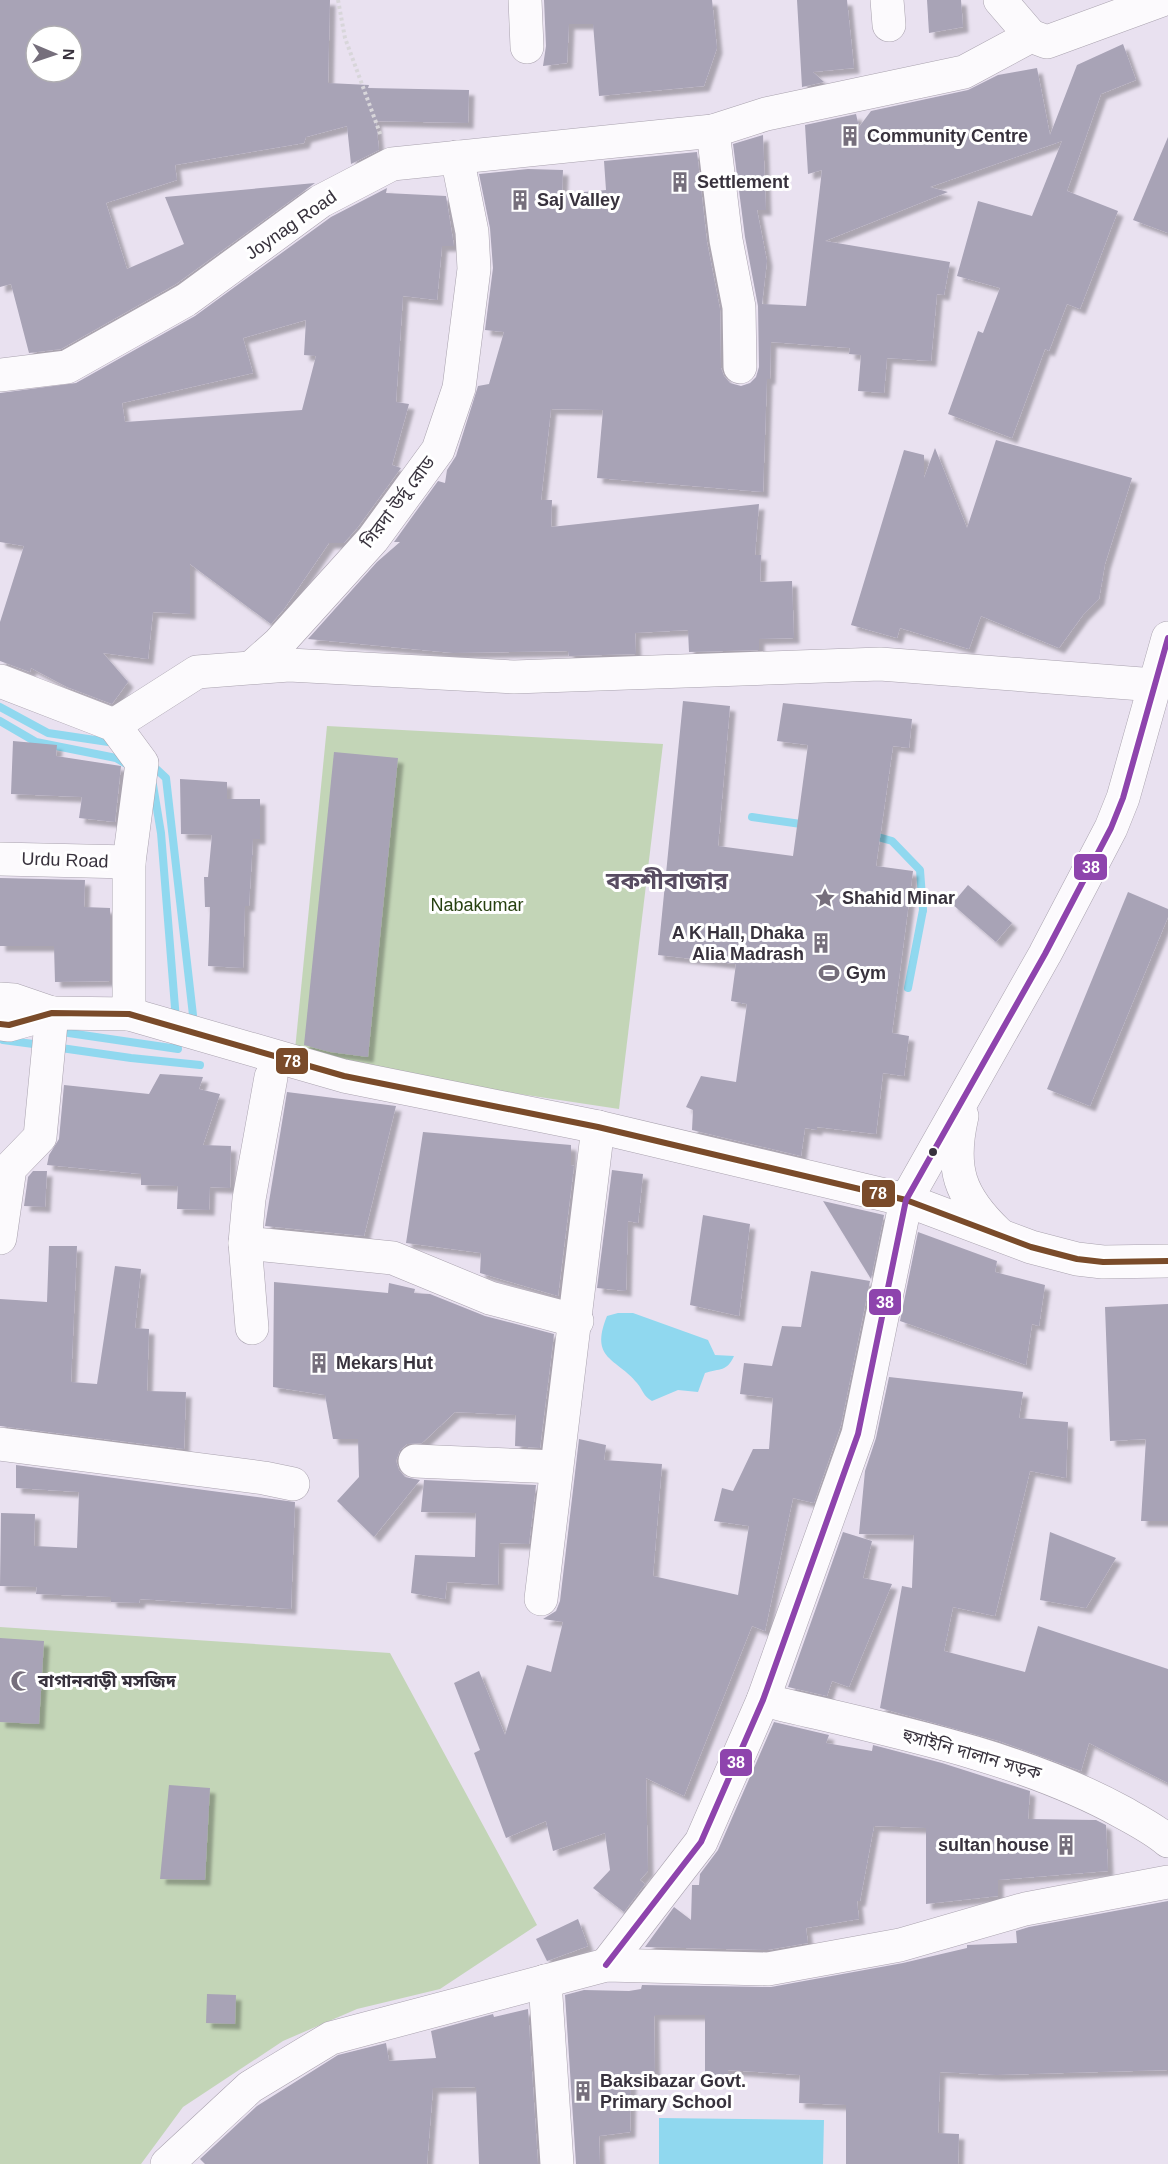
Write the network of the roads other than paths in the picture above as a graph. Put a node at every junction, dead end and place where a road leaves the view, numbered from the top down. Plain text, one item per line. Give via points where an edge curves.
1 (525, 0) edge
2 (1000, 0) edge
3 (1162, 0) edge
4 (1031, 36) junction
5 (527, 46) dead end
6 (713, 131) junction
7 (457, 157) junction
8 (740, 367) dead end
9 (0, 375) edge
10 (1168, 638) edge
11 (252, 667) junction
12 (0, 681) edge
13 (1155, 686) junction
14 (114, 725) junction
15 (0, 859) edge
16 (129, 862) junction
17 (0, 999) edge
18 (52, 1014) junction
19 (129, 1014) junction
20 (0, 1024) edge
21 (271, 1077) dead end
22 (968, 1091) junction
23 (598, 1127) junction
24 (906, 1200) junction
25 (998, 1233) junction
26 (0, 1238) edge
27 (245, 1243) junction
28 (1168, 1261) edge
29 (577, 1321) junction
30 (252, 1328) dead end
31 (0, 1444) edge
32 (415, 1461) dead end
33 (556, 1467) junction
34 (293, 1484) dead end
35 (541, 1599) dead end
36 (763, 1700) junction
37 (1168, 1841) edge
38 (1168, 1882) edge
39 (606, 1965) junction
40 (545, 1981) junction
41 (167, 2164) edge
42 (557, 2164) edge

1 - 5 street
2 - 4 street
3 - 4 street via 1053,42
4 - 6 street, Joynag Road via 964,72 766,114
6 - 7 street, Joynag Road
6 - 8 street via 726,240 740,307
7 - 9 street, Joynag Road via 392,164 321,201 186,300 67,367
7 - 11 street, গিরদা উর্দু রোড via 472,232 474,269 459,388 438,450 373,539 279,643
10 - 13 street
11 - 13 street via 289,665 514,677 880,664
11 - 14 street via 197,672
12 - 14 street
13 - 22 street via 1111,828
14 - 16 street via 142,763
15 - 16 street, Urdu Road
16 - 19 street
17 - 18 street
18 - 19 street
18 - 20 street
18 - 26 street via 40,1137 10,1168
19 - 23 street via 344,1076
21 - 27 street
22 - 24 street
22 - 25 street via 956,1146 960,1184 981,1217
23 - 24 street
23 - 29 street
24 - 25 street
24 - 36 street via 858,1434
25 - 28 street via 1077,1259
27 - 29 street via 393,1258 490,1298
27 - 30 street
29 - 33 street
31 - 34 street
32 - 33 street
33 - 35 street
36 - 37 street, হুসাইনি দালান সড়ক via 896,1732 1044,1775 1106,1803
36 - 39 street via 701,1842
38 - 39 street via 1025,1909 900,1945 768,1969
39 - 40 street
40 - 41 street via 331,2038 250,2087
40 - 42 street

